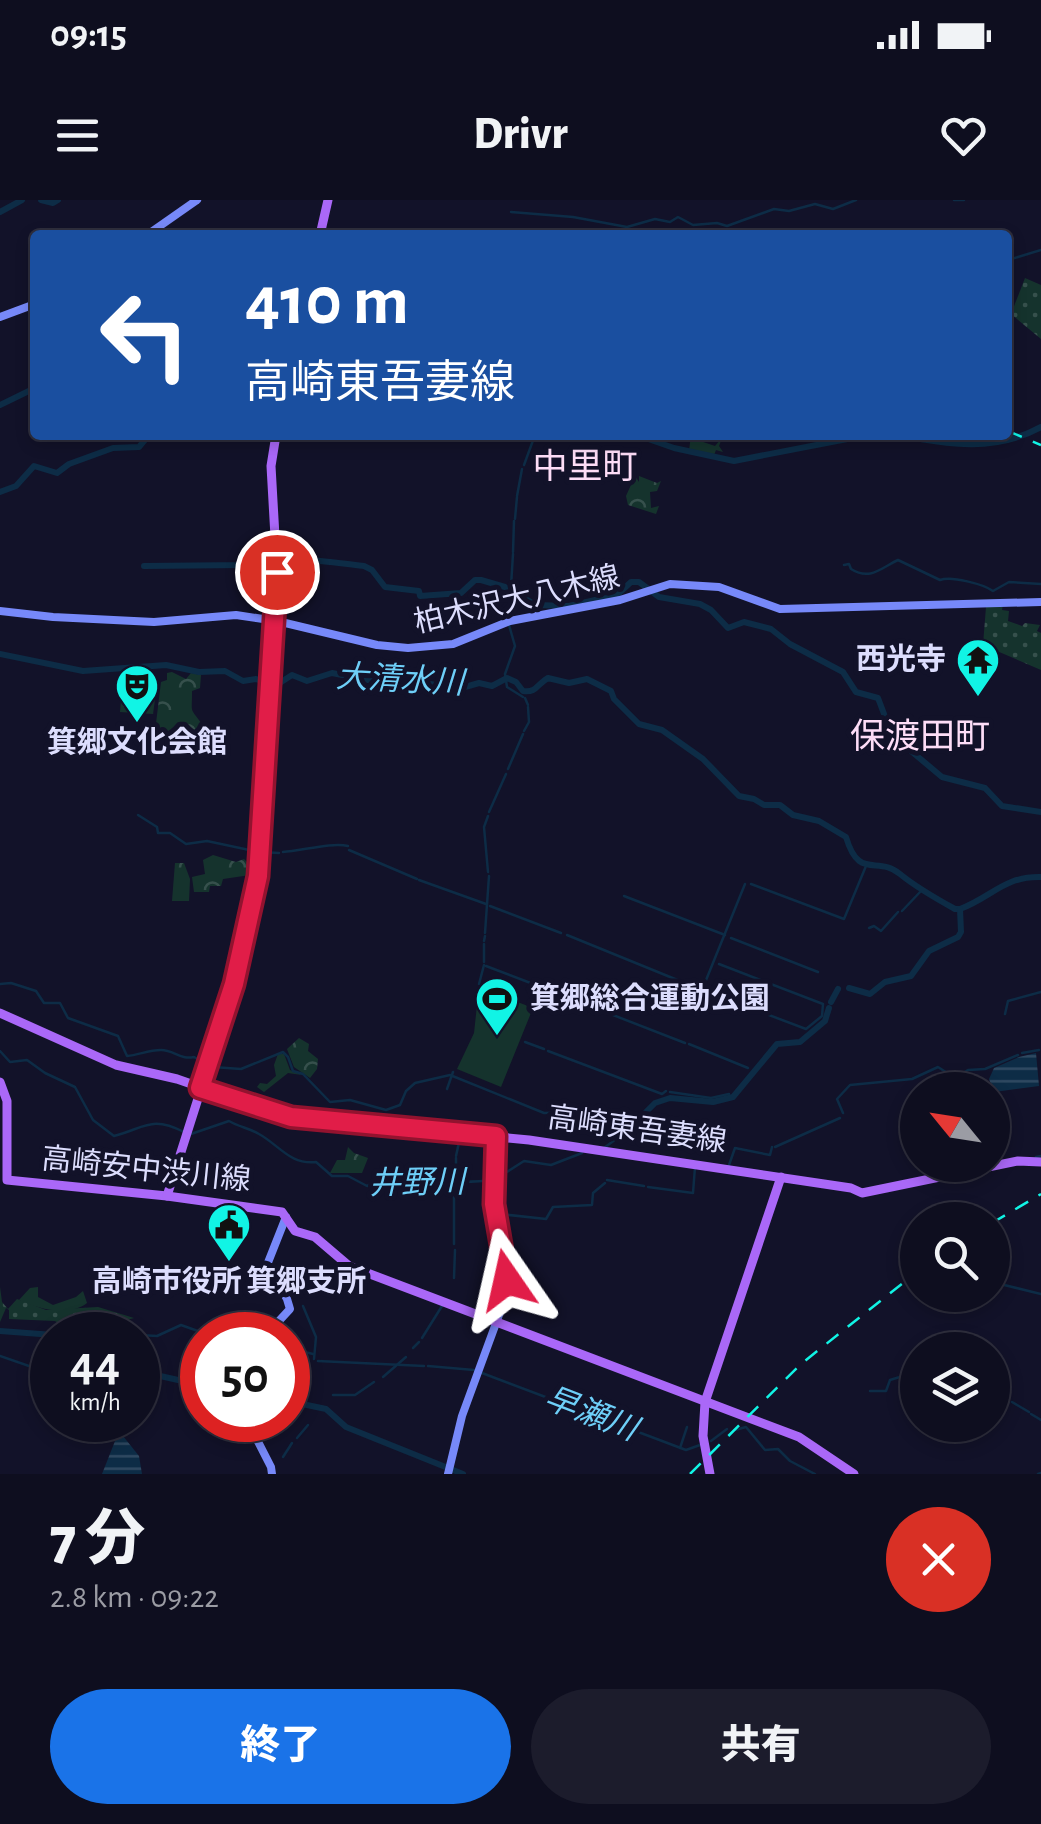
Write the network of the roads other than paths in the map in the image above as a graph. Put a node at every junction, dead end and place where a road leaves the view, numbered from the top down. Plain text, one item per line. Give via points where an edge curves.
1 (197, 200) edge
2 (328, 200) edge
3 (154, 230) edge
4 (321, 230) edge
5 (30, 306) edge
6 (0, 316) edge
7 (275, 440) edge
8 (1041, 602) edge
9 (0, 611) edge
10 (274, 620) junction
11 (0, 1013) edge
12 (0, 1082) edge
13 (200, 1088) junction
14 (496, 1136) junction
15 (1041, 1162) edge
16 (781, 1177) junction
17 (3, 1179) edge
18 (168, 1196) junction
19 (286, 1216) junction
20 (286, 1312) edge
21 (497, 1323) junction
22 (706, 1402) junction
23 (258, 1442) edge
24 (272, 1474) edge
25 (448, 1474) edge
26 (711, 1474) edge
27 (854, 1474) edge

1 - 3 main road
2 - 4 main road
5 - 6 main road
7 - 10 main road
8 - 10 main road, 柏木沢大八木線 via 780,609 719,586 675,584 510,621 442,646 386,647
9 - 10 main road, 柏木沢大八木線 via 154,622 234,615
10 - 13 main road via 261,852 250,922
11 - 13 main road, 高崎東吾妻線 via 112,1064
12 - 17 main road, 高崎安中渋川線 via 7,1104
13 - 14 main road, 高崎東吾妻線 via 291,1117
13 - 18 main road
14 - 16 main road, 高崎東吾妻線
14 - 21 main road via 494,1204 508,1286
15 - 16 main road, 高崎東吾妻線 via 862,1193
16 - 22 main road
17 - 18 main road, 高崎安中渋川線
18 - 19 main road, 高崎安中渋川線
19 - 20 main road via 267,1265 287,1299
19 - 21 main road, 高崎安中渋川線 via 295,1231 315,1237 344,1264
21 - 22 main road, 高崎安中渋川線
21 - 25 main road
22 - 26 main road
22 - 27 main road, 高崎安中渋川線 via 808,1441
23 - 24 main road

